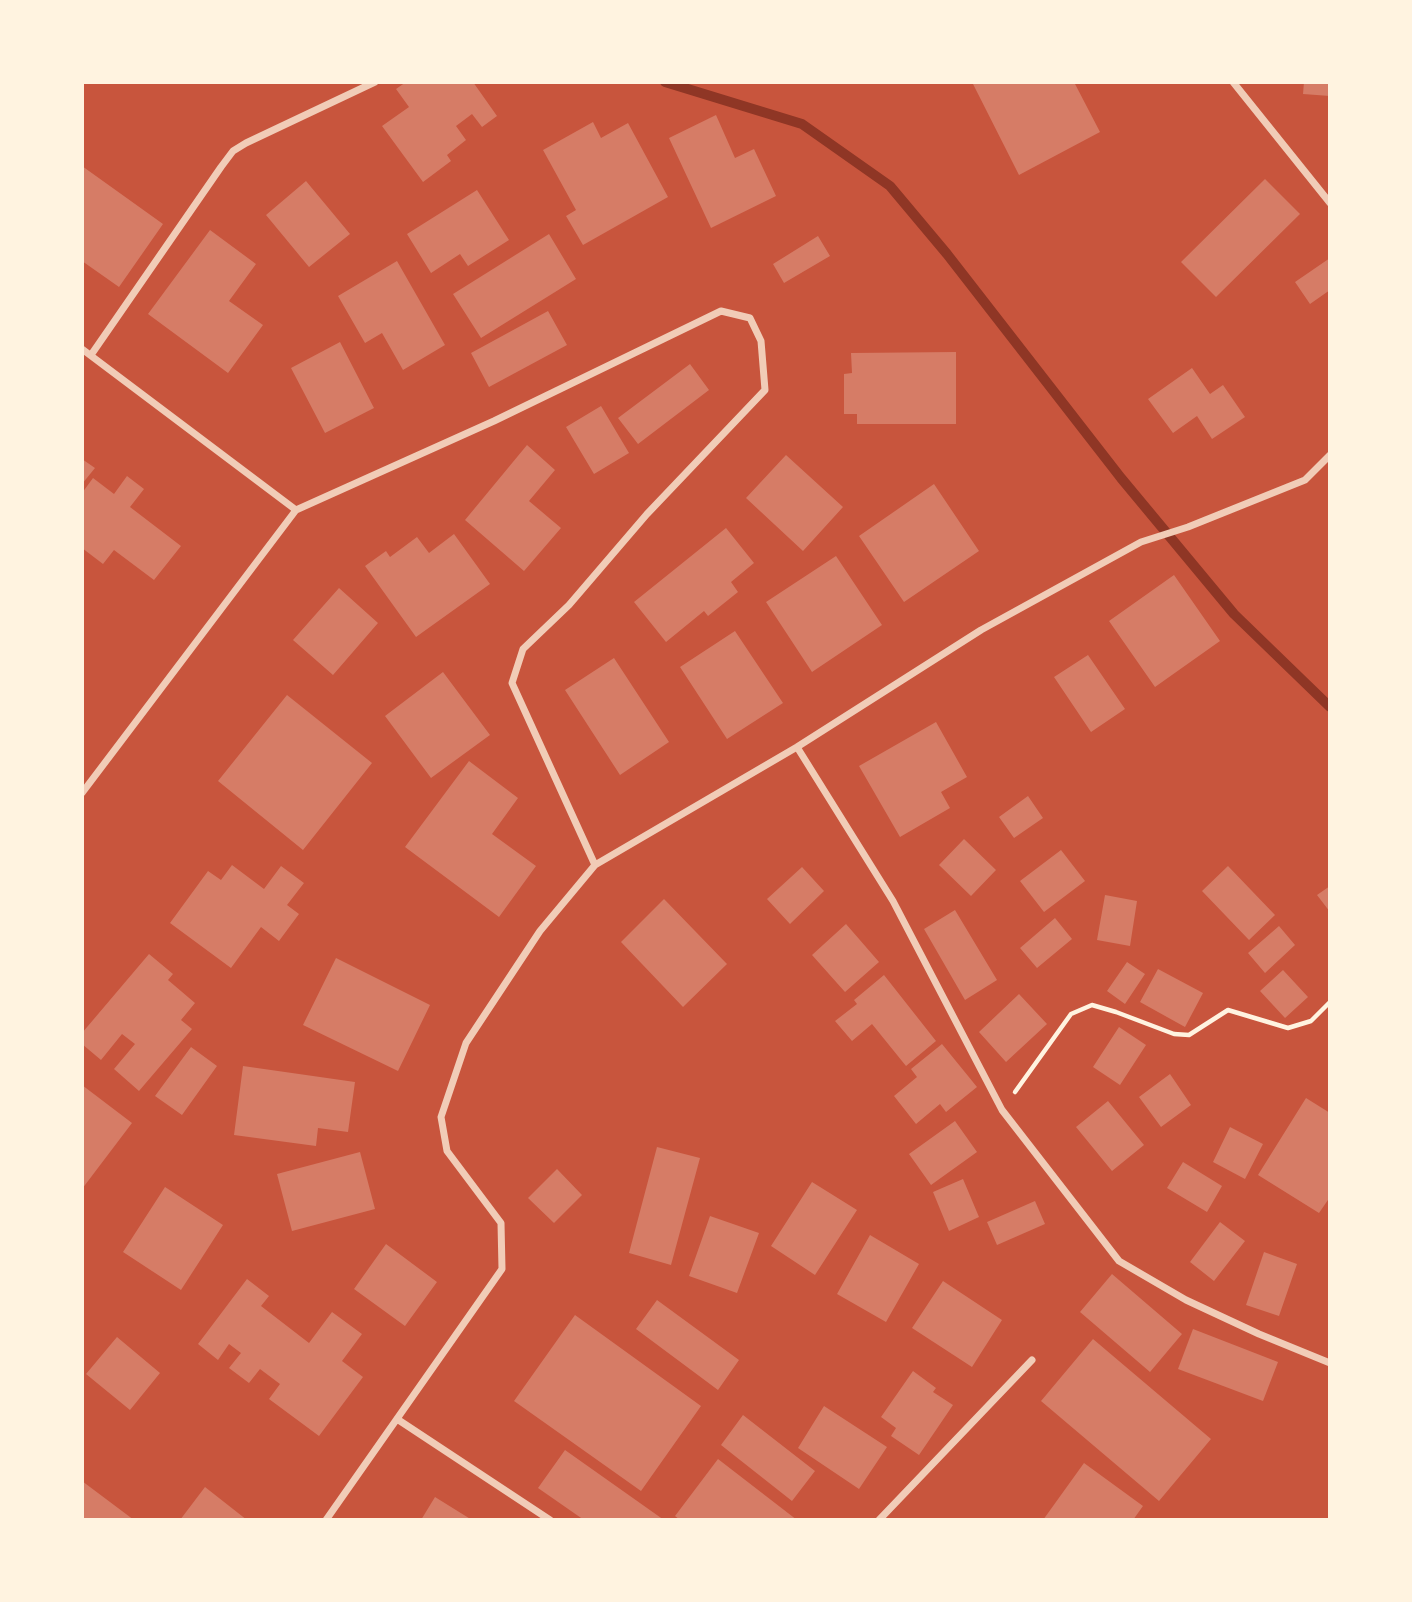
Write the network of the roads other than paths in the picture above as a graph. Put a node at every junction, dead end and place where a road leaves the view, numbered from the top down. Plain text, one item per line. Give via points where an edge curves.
1 (376, 82) edge
2 (1233, 82) edge
3 (1330, 203) edge
4 (82, 349) edge
5 (91, 355) junction
6 (1330, 455) edge
7 (296, 510) junction
8 (797, 747) junction
9 (82, 793) edge
10 (595, 865) junction
11 (1032, 1360) dead end
12 (1330, 1363) edge
13 (397, 1419) junction
14 (326, 1520) edge
15 (550, 1520) edge
16 (879, 1520) edge

1 - 5 street via 233,151
2 - 3 street
4 - 5 street
5 - 7 street
6 - 8 street via 1305,480 1141,542 981,630
7 - 9 street
7 - 10 street via 721,311 750,318 761,341 765,390 647,514 569,605 523,649 512,683
8 - 10 street
8 - 12 street via 893,901 1002,1110 1119,1261 1198,1306
10 - 13 street via 540,931 466,1043 441,1117 447,1151 501,1223 502,1269
11 - 16 street
13 - 14 street
13 - 15 street

